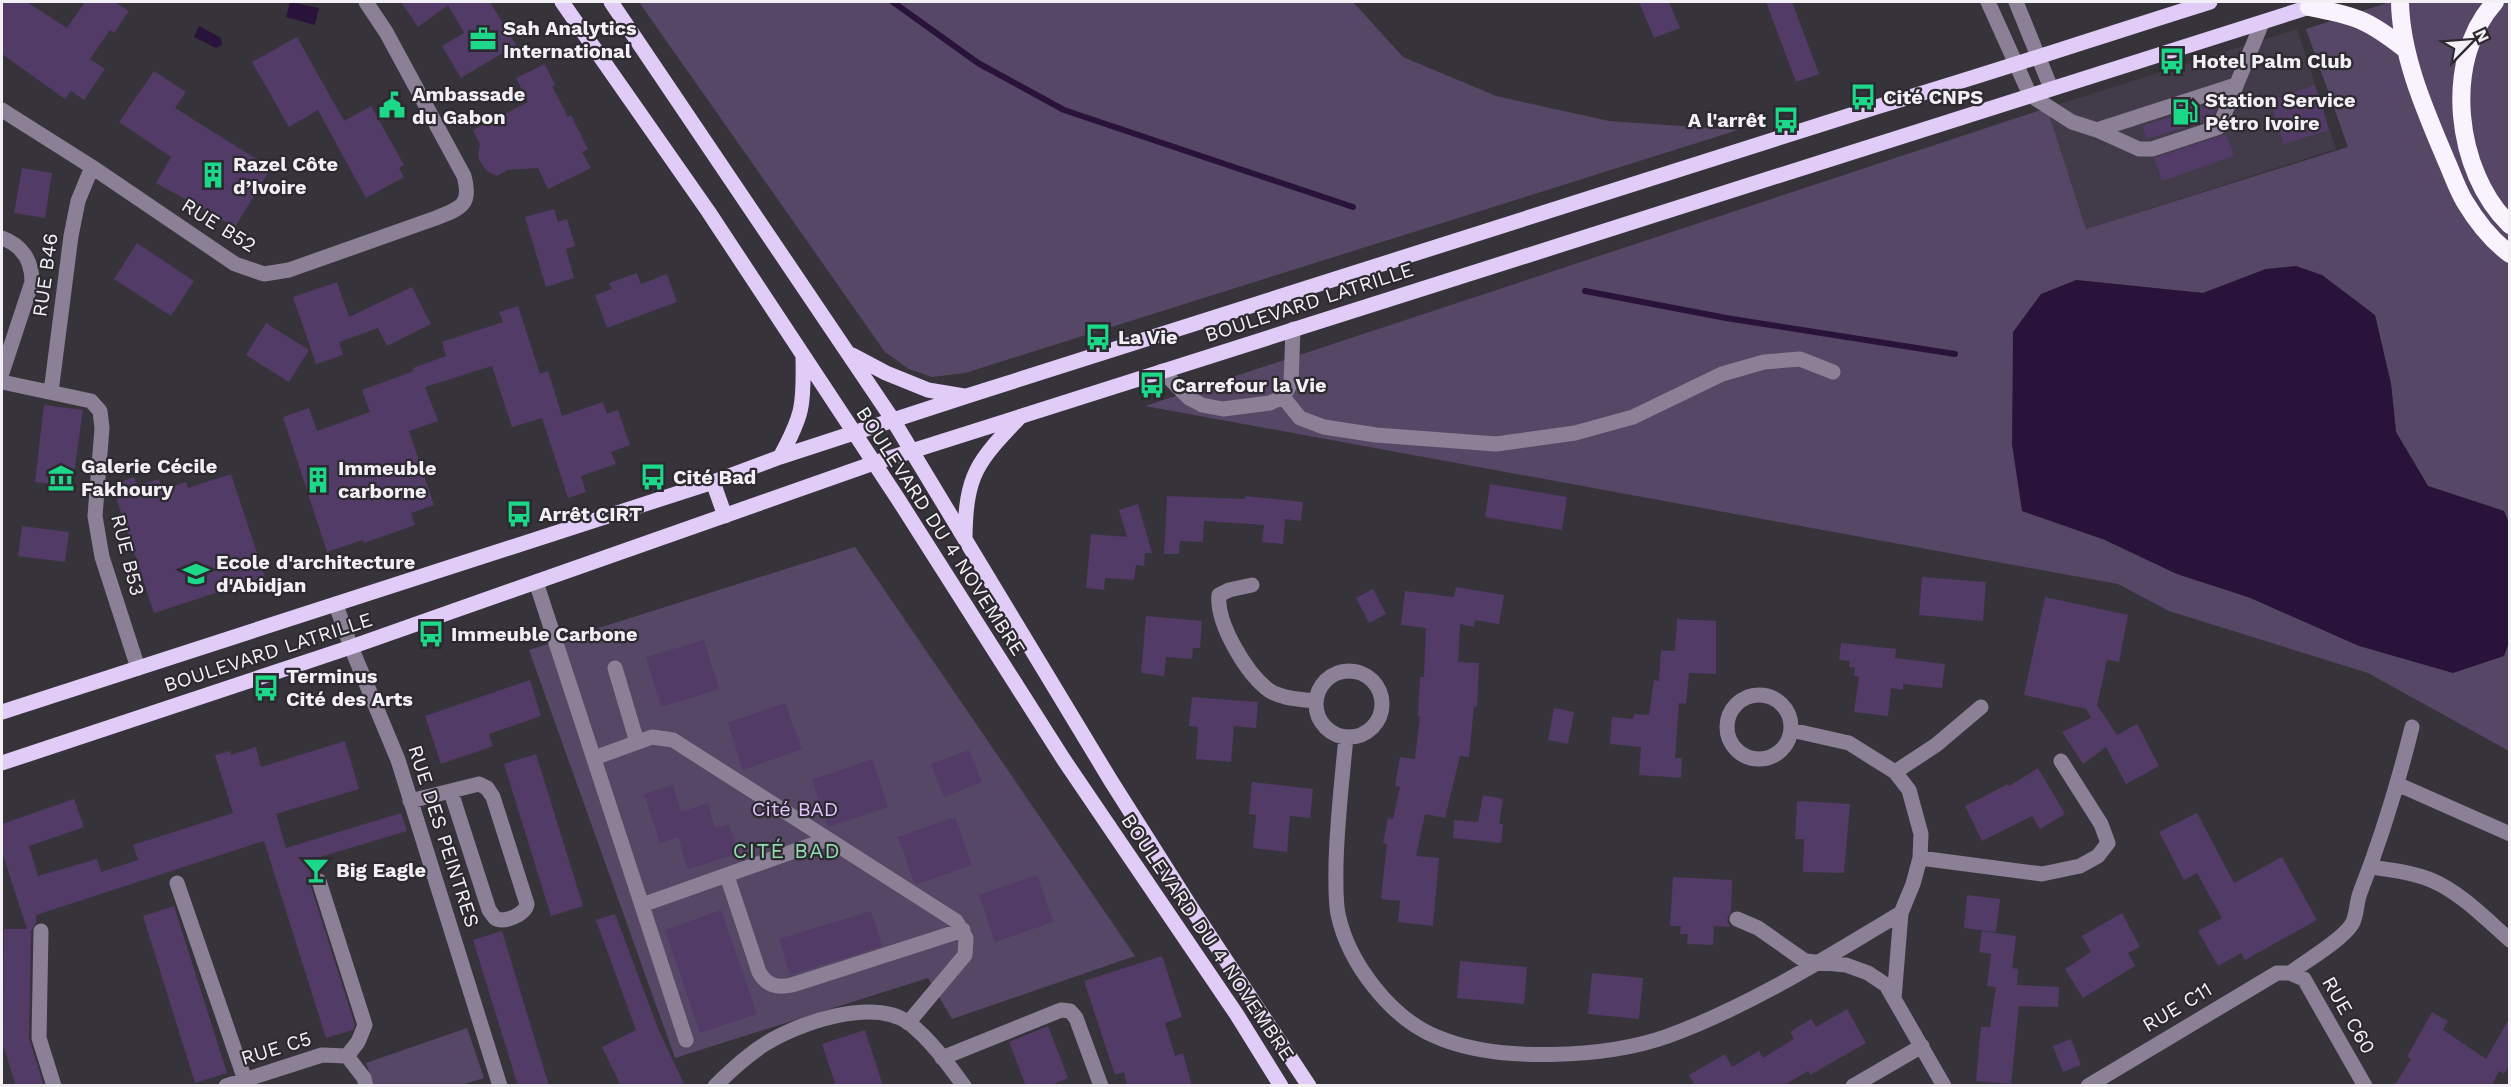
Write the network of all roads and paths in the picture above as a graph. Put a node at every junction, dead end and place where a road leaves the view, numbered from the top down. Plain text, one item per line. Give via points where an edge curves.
1 (366, 2) edge
2 (562, 2) edge
3 (611, 2) edge
4 (1988, 2) edge
5 (2016, 2) edge
6 (2210, 2) edge
7 (2328, 2) edge
8 (2400, 2) edge
9 (2495, 2) edge
10 (2309, 4) edge
11 (2262, 23) junction
12 (2405, 49) junction
13 (2039, 58) junction
14 (2016, 66) junction
15 (2236, 86) junction
16 (2051, 88) junction
17 (2030, 95) junction
18 (2, 110) edge
19 (2097, 130) junction
20 (92, 167) junction
21 (2510, 225) edge
22 (2, 238) edge
23 (2510, 254) edge
24 (1293, 329) junction
25 (848, 353) junction
26 (803, 358) junction
27 (1162, 371) junction
28 (1833, 372) dead end
29 (2, 373) edge
30 (2, 382) edge
31 (51, 392) junction
32 (967, 396) junction
33 (1283, 397) junction
34 (1022, 415) junction
35 (893, 420) junction
36 (854, 434) junction
37 (912, 451) junction
38 (780, 457) junction
39 (874, 464) junction
40 (713, 482) junction
41 (725, 516) junction
42 (965, 537) junction
43 (536, 582) junction
44 (1252, 585) dead end
45 (336, 604) junction
46 (351, 647) junction
47 (138, 668) junction
48 (615, 668) dead end
49 (1315, 701) junction
50 (1981, 708) dead end
51 (2, 712) edge
52 (2412, 727) dead end
53 (1791, 730) junction
54 (1346, 737) junction
55 (638, 742) junction
56 (594, 758) junction
57 (2061, 761) dead end
58 (2, 763) edge
59 (1895, 772) junction
60 (2397, 784) junction
61 (451, 792) junction
62 (410, 801) junction
63 (2510, 834) edge
64 (828, 839) junction
65 (1920, 858) junction
66 (2371, 867) junction
67 (727, 876) junction
68 (319, 881) dead end
69 (177, 883) dead end
70 (642, 905) junction
71 (1900, 913) junction
72 (1737, 919) dead end
73 (963, 930) junction
74 (40, 931) dead end
75 (2510, 940) edge
76 (1817, 964) junction
77 (2290, 973) junction
78 (1894, 999) junction
79 (908, 1023) junction
80 (686, 1040) dead end
81 (1922, 1046) junction
82 (347, 1056) junction
83 (942, 1058) junction
84 (2113, 1079) edge
85 (244, 1080) junction
86 (365, 1082) edge
87 (54, 1086) edge
88 (226, 1086) edge
89 (500, 1086) edge
90 (715, 1086) edge
91 (964, 1086) edge
92 (1101, 1086) edge
93 (1281, 1086) edge
94 (1310, 1086) edge
95 (1853, 1086) edge
96 (1944, 1086) edge
97 (2088, 1086) edge
98 (2365, 1086) edge

1 - 20 street, RUE B52 via 464,176 468,190 458,209 289,270 264,274 235,264
2 - 26 main road, BOULEVARD DU 4 NOVEMBRE via 708,212
3 - 25 main road, BOULEVARD DU 4 NOVEMBRE
4 - 14 street
5 - 13 street
6 - 13 main road, BOULEVARD LATRILLE
7 - 10 main road, BOULEVARD LATRILLE
8 - 12 highway
9 - 21 highway via 2471,42 2460,107 2466,146 2479,183
10 - 11 main road, BOULEVARD LATRILLE
10 - 12 highway via 2355,16 2376,26
11 - 15 street
11 - 16 main road, BOULEVARD LATRILLE
12 - 23 highway via 2434,132 2464,200 2493,241
13 - 14 main road, BOULEVARD LATRILLE
13 - 16 street
14 - 17 street
14 - 32 main road, BOULEVARD LATRILLE
15 - 19 street
15 - 19 street via 2219,127 2167,146 2139,149
16 - 17 main road, BOULEVARD LATRILLE
17 - 19 street via 2072,122
17 - 24 main road, BOULEVARD LATRILLE
18 - 20 street, RUE B52
20 - 31 street, RUE B46 via 78,201 71,236
22 - 29 street via 22,251 32,272
24 - 27 main road, BOULEVARD LATRILLE
24 - 33 street via 1291,383
25 - 32 main road via 928,390
25 - 35 main road, BOULEVARD DU 4 NOVEMBRE
26 - 36 main road, BOULEVARD DU 4 NOVEMBRE
26 - 38 main road via 804,398 799,423
27 - 33 street via 1189,398 1202,405 1223,409 1247,407
27 - 34 main road, BOULEVARD LATRILLE
28 - 33 street via 1800,359 1764,362 1722,374 1633,417 1575,433 1496,444 1323,427 1300,418
30 - 31 street, RUE B53
31 - 47 street, RUE B53 via 91,401 99,411 102,429 95,516 102,557
32 - 35 main road, BOULEVARD LATRILLE
34 - 37 main road, BOULEVARD LATRILLE
34 - 42 main road via 995,443 971,479 965,502
35 - 36 main road, BOULEVARD LATRILLE
35 - 37 main road, BOULEVARD DU 4 NOVEMBRE
36 - 38 main road, BOULEVARD LATRILLE
36 - 39 main road, BOULEVARD DU 4 NOVEMBRE
37 - 39 main road, BOULEVARD LATRILLE
37 - 42 main road, BOULEVARD DU 4 NOVEMBRE
38 - 40 main road, BOULEVARD LATRILLE
39 - 41 main road, BOULEVARD LATRILLE
39 - 93 main road, BOULEVARD DU 4 NOVEMBRE via 1064,760
40 - 41 main road
40 - 45 main road, BOULEVARD LATRILLE
41 - 43 main road, BOULEVARD LATRILLE
42 - 94 main road, BOULEVARD DU 4 NOVEMBRE via 1111,781
43 - 46 main road, BOULEVARD LATRILLE
43 - 56 street
44 - 49 street via 1219,595 1218,608 1239,654 1271,691
45 - 46 street, RUE DES PEINTRES
45 - 47 main road, BOULEVARD LATRILLE
46 - 58 main road, BOULEVARD LATRILLE
46 - 62 street, RUE DES PEINTRES via 389,736
47 - 51 main road, BOULEVARD LATRILLE
48 - 55 street
49 - 54 street via 1323,726
49 - 54 street via 1319,688 1338,672 1358,672 1374,682 1382,700 1378,720 1359,736
50 - 59 street
52 - 60 street, RUE C11
53 - 53 street via 1784,707 1762,695 1739,702 1727,723 1734,747 1756,759 1779,752
53 - 59 street via 1849,743
54 - 76 street via 1337,825 1338,914 1350,950 1371,983 1396,1012 1436,1037 1484,1051 1532,1055 1641,1043 1714,1017
55 - 56 street
55 - 64 street via 652,738 673,740
56 - 70 street
57 - 65 street via 2105,834 2108,843 2098,856 2080,866 2042,874
59 - 65 street via 1910,790 1921,834
60 - 63 street
60 - 66 street, RUE C11
61 - 61 street via 479,784 493,797 527,904 522,914 500,920 489,910
61 - 62 street
62 - 89 street, RUE DES PEINTRES
64 - 67 street
64 - 73 street via 956,921
65 - 71 street
66 - 75 street via 2432,880 2454,892
66 - 77 street, RUE C11 via 2358,896 2352,924
67 - 70 street
67 - 73 street via 759,972 771,985 792,985
68 - 82 street via 365,1025
69 - 85 street
70 - 80 street
71 - 76 street
71 - 78 street
72 - 76 street via 1758,928 1805,961
73 - 79 street via 965,955
74 - 87 street via 39,1038
76 - 78 street via 1846,965 1868,973 1886,985
77 - 84 street, RUE C11 via 2277,973
77 - 98 street, RUE C60 via 2304,979
78 - 81 street
79 - 83 street
79 - 90 street via 872,1011 850,1012 805,1026 767,1043 738,1063
81 - 95 street
81 - 96 street
82 - 85 street, RUE C5 via 322,1055
82 - 86 street
83 - 91 street
83 - 92 street via 1061,1010 1070,1011 1077,1018
84 - 97 street, RUE C11
85 - 88 street, RUE C5

